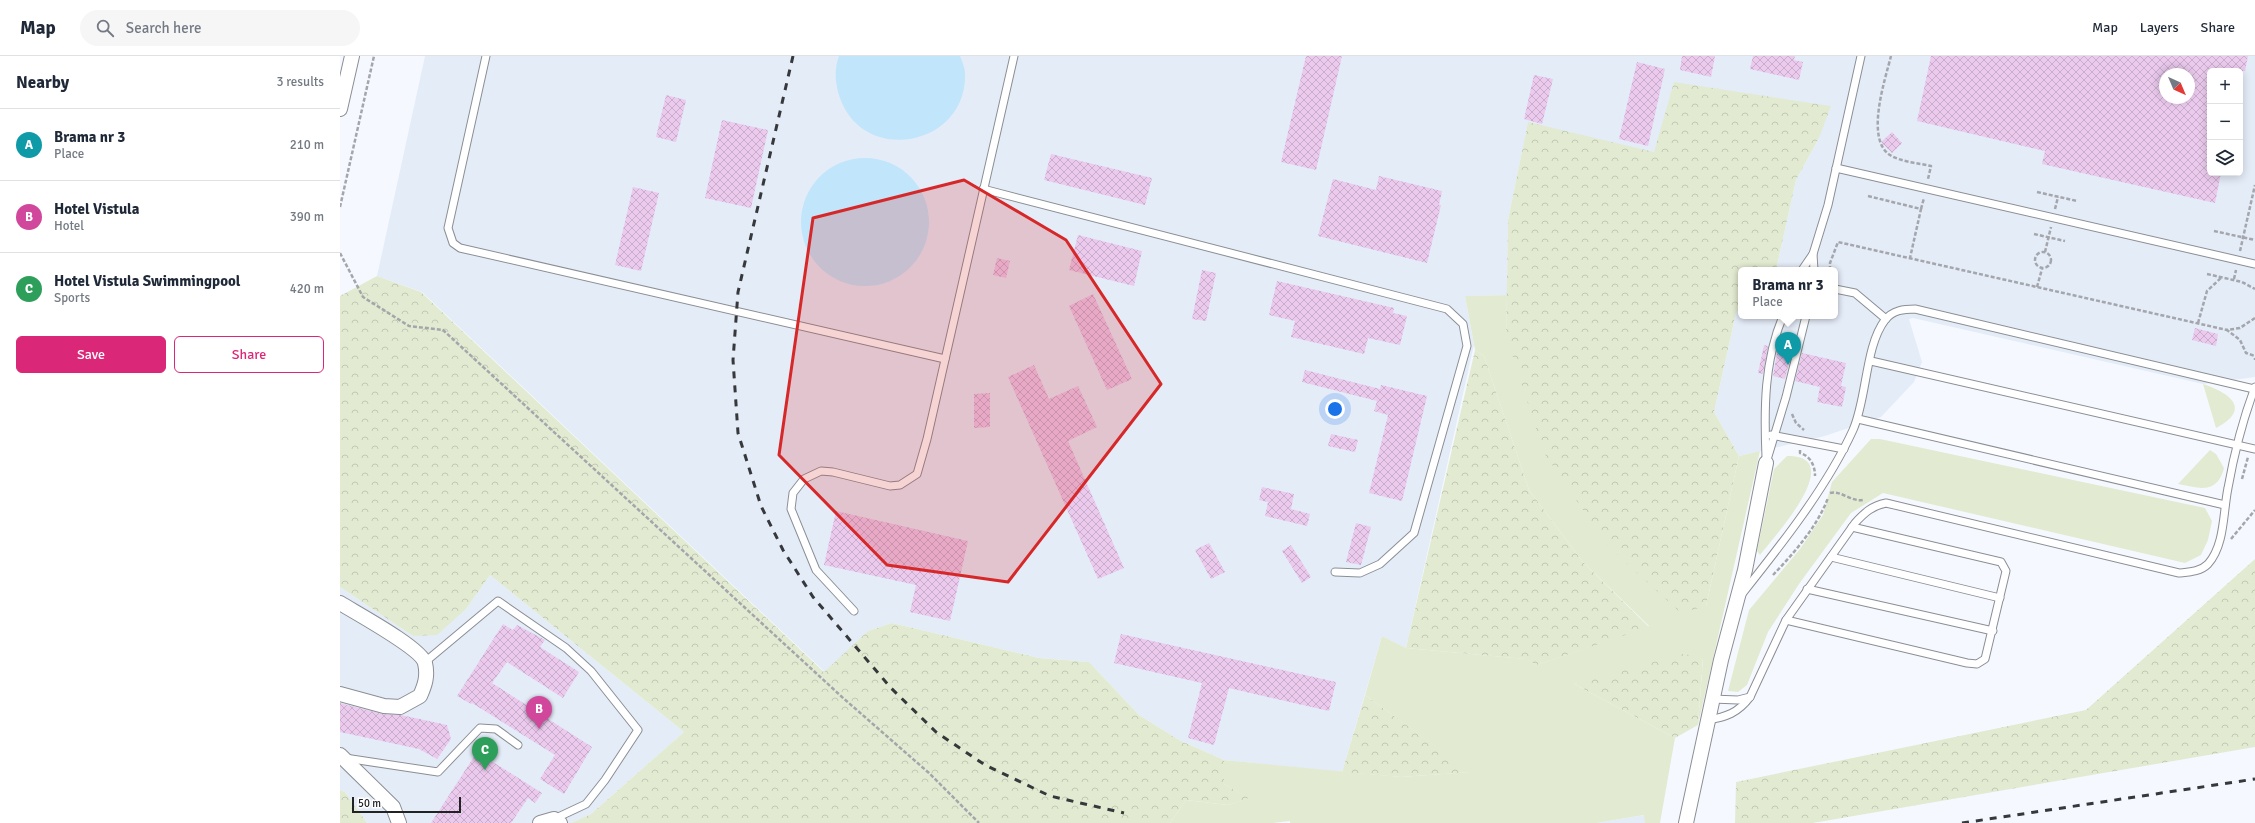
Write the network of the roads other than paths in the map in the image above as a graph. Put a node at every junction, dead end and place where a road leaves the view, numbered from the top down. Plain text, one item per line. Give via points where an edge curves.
1 (352, 56) edge
2 (486, 56) edge
3 (1014, 56) edge
4 (1862, 56) edge
5 (340, 109) edge
6 (1836, 168) junction
7 (983, 189) junction
8 (1813, 254) junction
9 (2255, 264) edge
10 (1804, 267) edge
11 (1814, 267) edge
12 (1838, 290) edge
13 (1782, 319) edge
14 (1805, 319) edge
15 (1886, 319) junction
16 (945, 359) junction
17 (1871, 361) junction
18 (2255, 388) edge
19 (1858, 419) junction
20 (1765, 433) junction
21 (1774, 435) junction
22 (2238, 445) junction
23 (2253, 448) edge
24 (1844, 449) junction
25 (1766, 463) junction
26 (2225, 504) junction
27 (1852, 527) junction
28 (1831, 557) junction
29 (1335, 572) dead end
30 (1807, 589) junction
31 (2000, 598) junction
32 (1737, 600) junction
33 (340, 603) edge
34 (854, 610) dead end
35 (1786, 620) junction
36 (1993, 632) junction
37 (425, 662) junction
38 (340, 694) edge
39 (1750, 697) junction
40 (1712, 699) junction
41 (1707, 720) junction
42 (518, 745) dead end
43 (341, 756) edge
44 (557, 821) edge
45 (399, 823) edge
46 (540, 823) edge
47 (1686, 823) edge

1 - 5 street
2 - 16 lane via 448,228 453,243 460,248
3 - 7 lane
4 - 6 lane
6 - 8 lane
6 - 9 lane
7 - 16 lane
7 - 29 lane via 1447,309 1462,324 1466,346 1414,533 1380,564 1360,573
8 - 10 lane
8 - 11 lane
12 - 15 lane via 1855,293
13 - 20 lane via 1767,374
14 - 21 lane
15 - 17 lane via 1877,335
15 - 18 lane via 1901,309 1915,310
16 - 34 lane via 917,474 900,485 890,486 820,471 804,479 793,493 791,509 816,570
17 - 19 lane
17 - 22 lane
18 - 22 lane
19 - 24 lane
19 - 26 lane
20 - 21 lane
20 - 25 lane
21 - 24 lane
21 - 25 lane
22 - 23 lane
22 - 26 lane
24 - 32 lane via 1822,486
25 - 32 street
26 - 27 lane via 2215,553 2207,565 2195,572 2179,573 1886,503 1866,511
27 - 28 lane
27 - 31 lane via 2001,562 2006,572
28 - 30 lane
28 - 31 lane
30 - 35 lane
30 - 36 lane
31 - 36 lane
32 - 40 street
33 - 37 street via 416,650
35 - 36 lane via 1977,664 1985,659
35 - 39 lane
37 - 38 street via 427,678 420,696 400,707 384,706
37 - 44 lane via 498,602 566,648 591,672 638,730 586,804
39 - 40 lane via 1738,700
39 - 41 lane via 1733,715
40 - 41 street
41 - 47 street
42 - 43 lane via 496,729 480,728 438,772
43 - 45 street via 393,807
44 - 46 street

